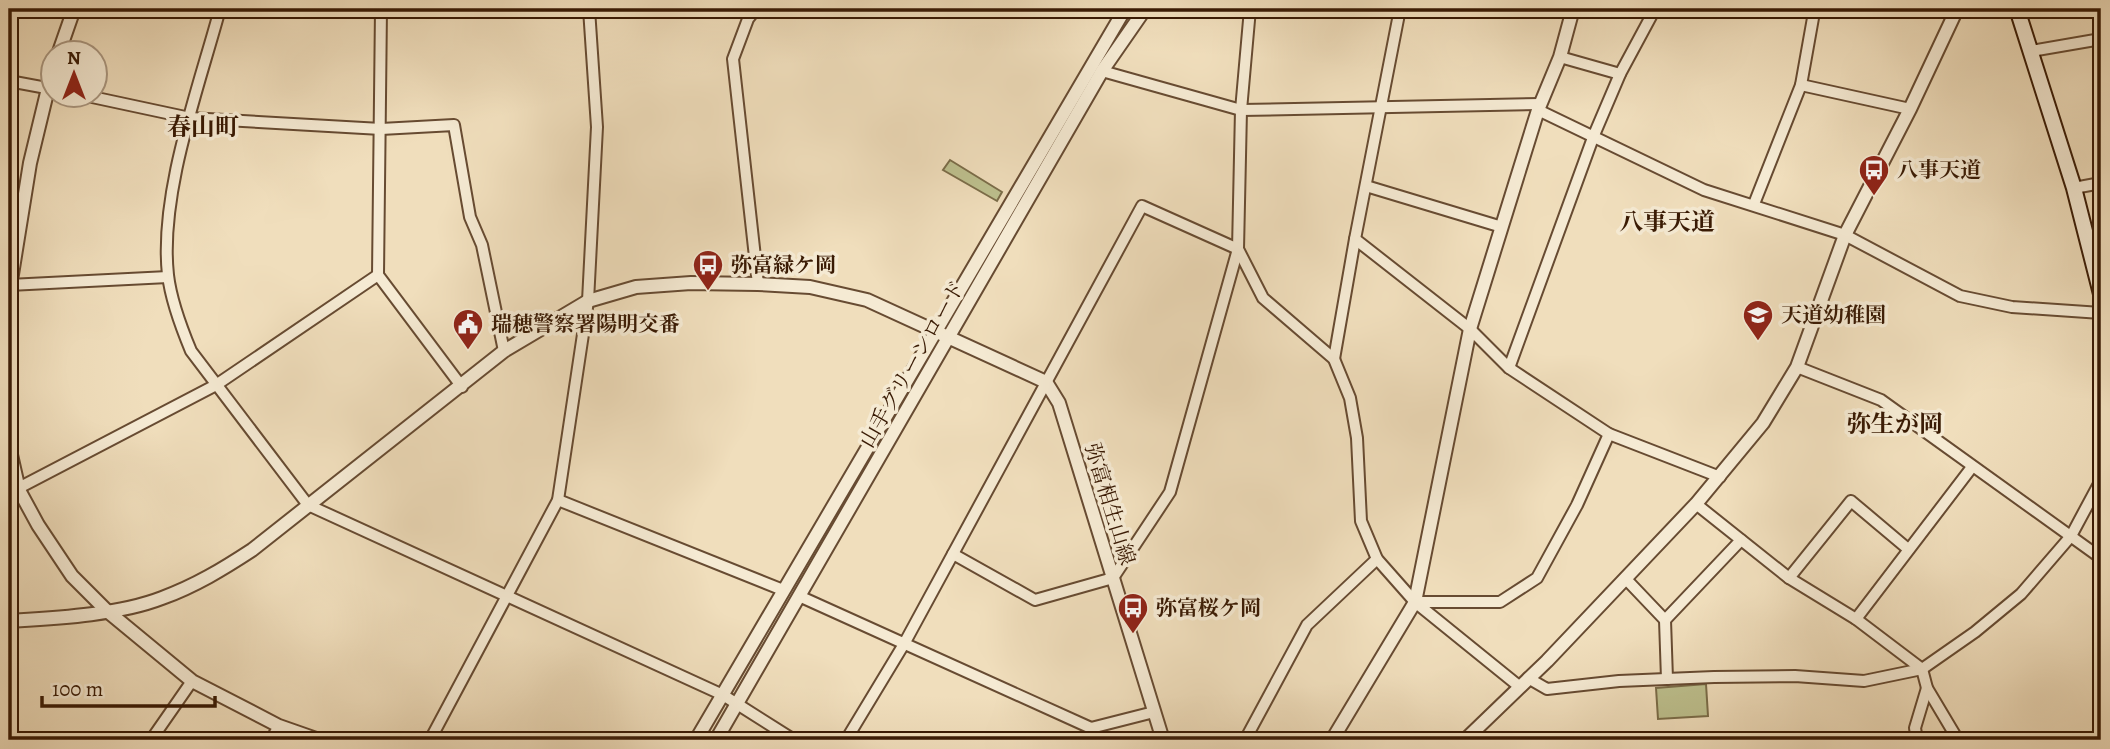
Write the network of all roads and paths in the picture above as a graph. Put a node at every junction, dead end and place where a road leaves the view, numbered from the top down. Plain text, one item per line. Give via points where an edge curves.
1 (74, 9) edge
2 (220, 9) edge
3 (381, 9) edge
4 (589, 9) edge
5 (756, 9) edge
6 (1125, 9) edge
7 (1146, 9) edge
8 (1250, 9) edge
9 (1400, 9) edge
10 (1573, 9) edge
11 (1655, 9) edge
12 (1809, 9) edge
13 (1957, 9) edge
14 (2017, 9) edge
15 (64, 38) edge
16 (2101, 39) edge
17 (2031, 51) junction
18 (1560, 57) junction
19 (1102, 71) junction
20 (1620, 74) junction
21 (9, 81) edge
22 (1801, 85) junction
23 (38, 87) edge
24 (108, 100) edge
25 (1382, 107) junction
26 (1540, 107) junction
27 (45, 108) edge
28 (1910, 109) junction
29 (1241, 110) junction
30 (190, 118) junction
31 (381, 129) junction
32 (1594, 135) junction
33 (2101, 183) edge
34 (1366, 186) junction
35 (2074, 188) junction
36 (1754, 204) junction
37 (1502, 228) junction
38 (1845, 234) junction
39 (1355, 239) junction
40 (1238, 249) junction
41 (378, 275) junction
42 (168, 276) junction
43 (758, 284) junction
44 (9, 288) edge
45 (2101, 294) edge
46 (588, 301) junction
47 (2101, 313) edge
48 (1470, 329) junction
49 (935, 333) junction
50 (949, 339) junction
51 (504, 351) junction
52 (1334, 359) junction
53 (1509, 368) junction
54 (1797, 368) junction
55 (1046, 382) junction
56 (216, 385) junction
57 (462, 387) junction
58 (1609, 434) junction
59 (9, 446) edge
60 (1972, 467) junction
61 (1720, 477) junction
62 (2101, 480) edge
63 (14, 492) edge
64 (558, 500) junction
65 (1696, 504) junction
66 (308, 505) junction
67 (2071, 536) junction
68 (1741, 540) junction
69 (1908, 549) junction
70 (953, 554) junction
71 (2101, 558) edge
72 (1377, 559) junction
73 (1113, 578) junction
74 (1625, 578) junction
75 (1789, 578) junction
76 (783, 590) junction
77 (800, 596) junction
78 (506, 597) junction
79 (1415, 602) junction
80 (106, 610) junction
81 (1856, 619) junction
82 (1665, 620) junction
83 (9, 621) edge
84 (904, 644) junction
85 (1922, 669) junction
86 (1667, 680) junction
87 (192, 681) junction
88 (1524, 682) junction
89 (1927, 688) junction
90 (723, 695) junction
91 (738, 704) junction
92 (1154, 712) junction
93 (279, 726) junction
94 (1091, 729) junction
95 (151, 740) edge
96 (271, 740) edge
97 (319, 740) edge
98 (430, 740) edge
99 (696, 740) edge
100 (716, 740) edge
101 (794, 740) edge
102 (846, 740) edge
103 (1085, 740) edge
104 (1163, 740) edge
105 (1245, 740) edge
106 (1332, 740) edge
107 (1465, 740) edge
108 (1917, 740) edge
109 (1958, 740) edge

1 - 15 street
2 - 30 street
3 - 31 street
4 - 46 street via 597,127
5 - 43 street via 733,59
6 - 49 street, 山手グリーンロード
7 - 19 street, 山手グリーンロード
8 - 29 street
9 - 25 street
10 - 18 street
11 - 20 street
12 - 22 street via 1813,18
13 - 28 street
14 - 17 main road
16 - 17 street
17 - 35 main road
18 - 20 street
18 - 26 street
19 - 29 street
19 - 50 street, 山手グリーンロード
20 - 32 street
21 - 23 street
22 - 28 street
22 - 36 street
24 - 30 street
25 - 26 street
25 - 29 street
25 - 34 street
26 - 32 street
26 - 37 street
27 - 44 street via 30,163
28 - 38 street
29 - 40 street
30 - 31 street
30 - 42 street via 170,208
31 - 41 street
31 - 51 street via 454,125 470,217 482,245
32 - 36 street via 1704,190
32 - 53 street
33 - 35 street
34 - 37 street
34 - 39 street
35 - 45 main road
36 - 38 street
37 - 48 street
38 - 47 street via 1960,296 2012,307
38 - 54 street
39 - 48 street
39 - 52 street
40 - 52 street via 1263,298
40 - 55 street via 1142,205
40 - 73 street via 1170,492
41 - 56 street
41 - 57 street
42 - 44 street
42 - 56 street via 191,351
43 - 46 street via 636,287
43 - 49 street via 810,288 867,300
46 - 51 street
46 - 64 street
48 - 53 street
48 - 79 street
49 - 50 street
49 - 76 street, 山手グリーンロード
50 - 55 street
50 - 77 street, 山手グリーンロード
51 - 57 street
52 - 72 street via 1350,398 1357,438 1361,521
53 - 58 street
54 - 60 street via 1881,400
54 - 61 street via 1763,423
55 - 70 street
55 - 73 street, 弥富相生山線 via 1059,403
56 - 63 street
56 - 66 street
57 - 66 street
58 - 61 street
58 - 79 street via 1537,578 1500,602
59 - 63 street
60 - 67 street
60 - 69 street
61 - 65 street
62 - 67 street
63 - 80 street via 72,576
64 - 76 street
64 - 78 street
65 - 68 street
65 - 74 street
66 - 78 street
66 - 80 street via 211,577 160,599
67 - 71 street
67 - 85 street via 2021,594
68 - 75 street
68 - 82 street
69 - 75 street via 1851,501
69 - 81 street
70 - 73 street via 1035,600
70 - 84 street
72 - 79 street
72 - 105 street via 1307,625
73 - 92 street, 弥富相生山線
74 - 82 street
74 - 88 street
75 - 81 street
76 - 90 street, 山手グリーンロード
77 - 84 street
77 - 91 street, 山手グリーンロード
78 - 90 street
78 - 98 street
79 - 88 street
79 - 106 street
80 - 83 street
80 - 87 street
81 - 85 street
82 - 86 street
84 - 94 street
84 - 102 street
85 - 86 street via 1864,681 1795,676
85 - 89 street
86 - 88 street via 1546,690
87 - 93 street
87 - 95 street
88 - 107 street
89 - 108 street via 1915,727
89 - 109 street
90 - 91 street
90 - 99 street, 山手グリーンロード
91 - 100 street, 山手グリーンロード
91 - 101 street
92 - 94 street
92 - 104 street, 弥富相生山線
93 - 96 street
93 - 97 street
94 - 103 street

